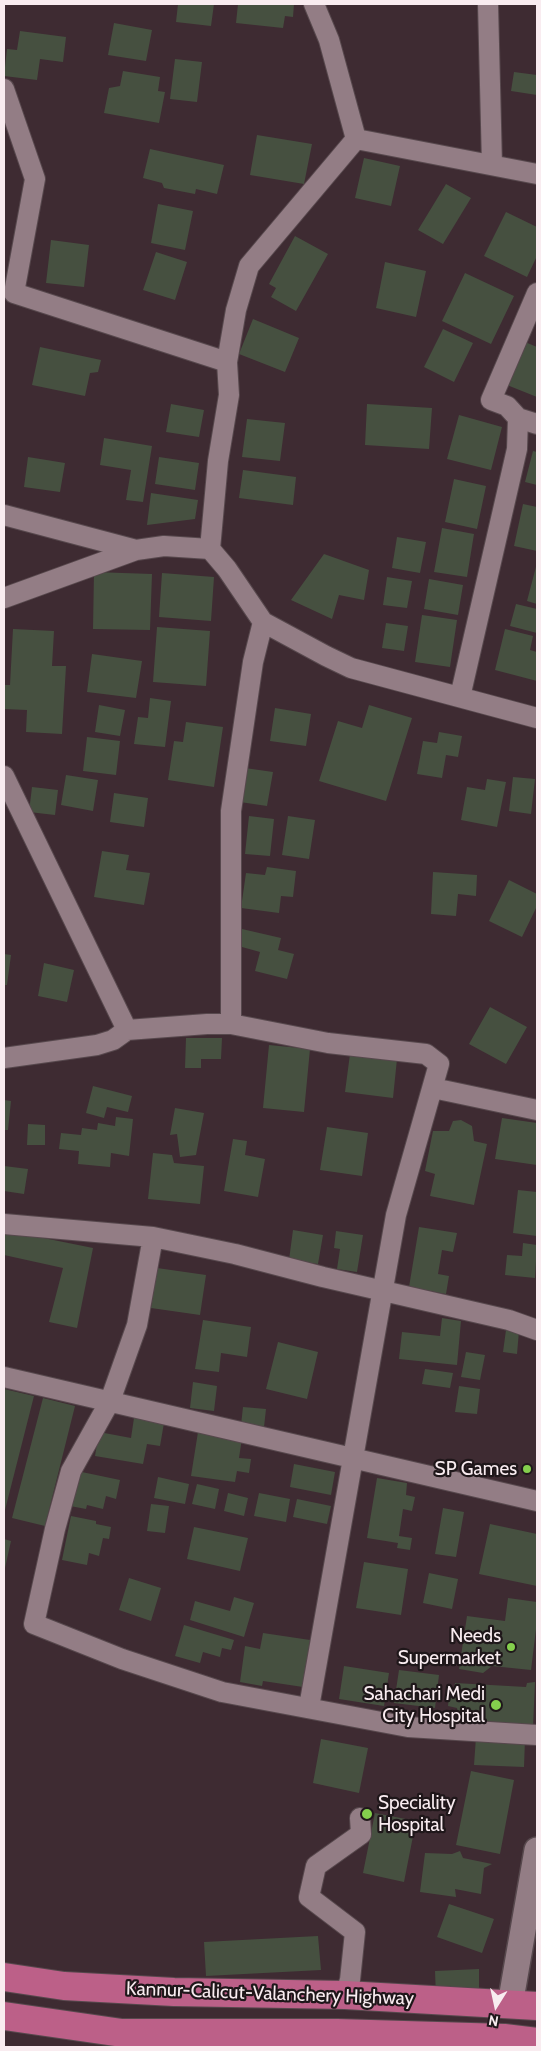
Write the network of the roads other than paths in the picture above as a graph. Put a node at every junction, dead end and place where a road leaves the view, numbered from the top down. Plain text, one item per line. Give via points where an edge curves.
1 (314, 4) edge
2 (488, 4) edge
3 (4, 89) edge
4 (356, 139) junction
5 (492, 165) junction
6 (537, 174) edge
7 (537, 293) edge
8 (227, 362) junction
9 (518, 418) junction
10 (537, 424) edge
11 (4, 515) edge
12 (210, 549) junction
13 (136, 550) junction
14 (4, 598) edge
15 (262, 622) junction
16 (460, 697) junction
17 (537, 718) edge
18 (4, 776) edge
19 (230, 1024) junction
20 (127, 1030) junction
21 (4, 1058) edge
22 (433, 1088) junction
23 (537, 1110) edge
24 (4, 1224) edge
25 (153, 1237) junction
26 (382, 1290) junction
27 (537, 1330) edge
28 (4, 1377) edge
29 (110, 1401) junction
30 (352, 1457) junction
31 (537, 1501) edge
32 (308, 1707) junction
33 (537, 1735) edge
34 (360, 1818) dead end
35 (537, 1850) edge
36 (4, 1977) edge
37 (346, 1996) junction
38 (510, 2005) junction
39 (537, 2006) edge
40 (4, 2016) edge
41 (504, 2038) junction
42 (120, 2040) edge
43 (537, 2042) edge

1 - 4 street via 329,40
2 - 5 street
3 - 8 street via 35,179 14,293
4 - 5 street
4 - 8 street via 249,266 236,310
5 - 6 street
7 - 9 street via 491,400 507,406
8 - 12 street via 229,395 218,461
9 - 10 street
9 - 16 street via 517,449
11 - 13 street
12 - 13 street via 164,546
12 - 15 street
13 - 14 street
15 - 16 street via 351,668
15 - 19 street via 231,811
16 - 17 street
18 - 20 street
19 - 20 street
19 - 22 street via 328,1042 426,1054 440,1064
20 - 21 street via 113,1040 97,1045
22 - 23 street
22 - 26 street via 396,1215
24 - 25 street
25 - 26 street
25 - 29 street via 137,1325
26 - 27 street via 509,1320
26 - 30 street
28 - 29 street
29 - 30 street
29 - 32 street via 71,1471 34,1624 122,1659 222,1692
30 - 31 street
30 - 32 street
32 - 33 street via 408,1727
34 - 37 street via 361,1834 316,1866 309,1897 355,1932
35 - 38 street
36 - 37 highway, Kannur-Calicut-Valanchery Highway via 64,1986
37 - 38 highway, Kannur-Calicut-Valanchery Highway
38 - 39 highway, Kannur-Calicut-Valanchery Highway
38 - 41 highway
40 - 42 highway, Kannur-Calicut-Valanchery Highway
41 - 42 highway, Kannur-Calicut-Valanchery Highway via 337,2033
41 - 43 highway, Kannur-Calicut-Valanchery Highway

